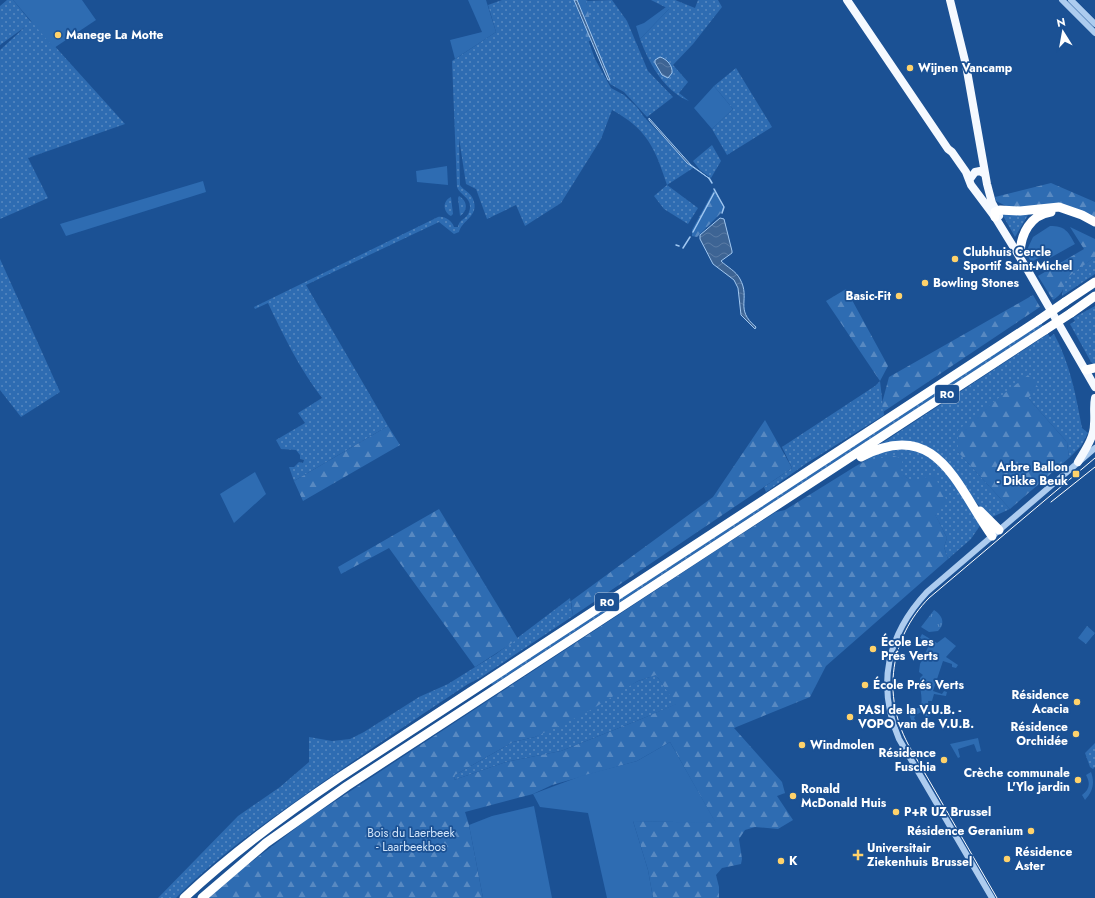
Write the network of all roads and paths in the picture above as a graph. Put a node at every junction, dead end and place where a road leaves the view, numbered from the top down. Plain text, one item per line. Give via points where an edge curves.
1 (847, 0) edge
2 (950, 0) edge
3 (1062, 0) edge
4 (1070, 0) edge
5 (1095, 24) edge
6 (1095, 32) edge
7 (985, 174) junction
8 (970, 179) junction
9 (987, 184) junction
10 (974, 189) junction
11 (995, 210) junction
12 (1095, 222) edge
13 (1095, 226) edge
14 (1020, 253) junction
15 (1027, 269) junction
16 (1095, 276) edge
17 (1095, 282) edge
18 (1083, 290) junction
19 (1095, 296) edge
20 (1090, 369) edge
21 (1095, 387) edge
22 (1095, 398) edge
23 (1095, 448) edge
24 (850, 458) junction
25 (1078, 462) junction
26 (995, 533) junction
27 (184, 898) edge
28 (202, 898) edge
29 (992, 898) edge

1 - 8 main road
2 - 7 main road via 966,65
3 - 6 street
4 - 5 street
7 - 8 main road via 975,172
7 - 9 main road
8 - 10 main road
9 - 10 main road via 981,190
9 - 11 main road
10 - 11 main road
11 - 12 highway via 1020,211 1059,207
11 - 14 main road
11 - 15 main road
13 - 14 highway via 1066,212 1046,212 1025,230
14 - 15 main road
15 - 20 main road
16 - 18 highway via 1087,281
17 - 18 highway, R0
18 - 27 highway, R0, bridge via 340,776 229,857
19 - 24 highway, R0, bridge
20 - 21 main road
22 - 25 main road via 1092,435
23 - 25 street
24 - 26 highway via 861,457 879,448 893,445 905,445 932,454 945,464
24 - 28 highway, R0 via 305,815 237,866
25 - 26 street
26 - 29 street via 927,592 908,615 896,636 886,682 890,712 899,739

